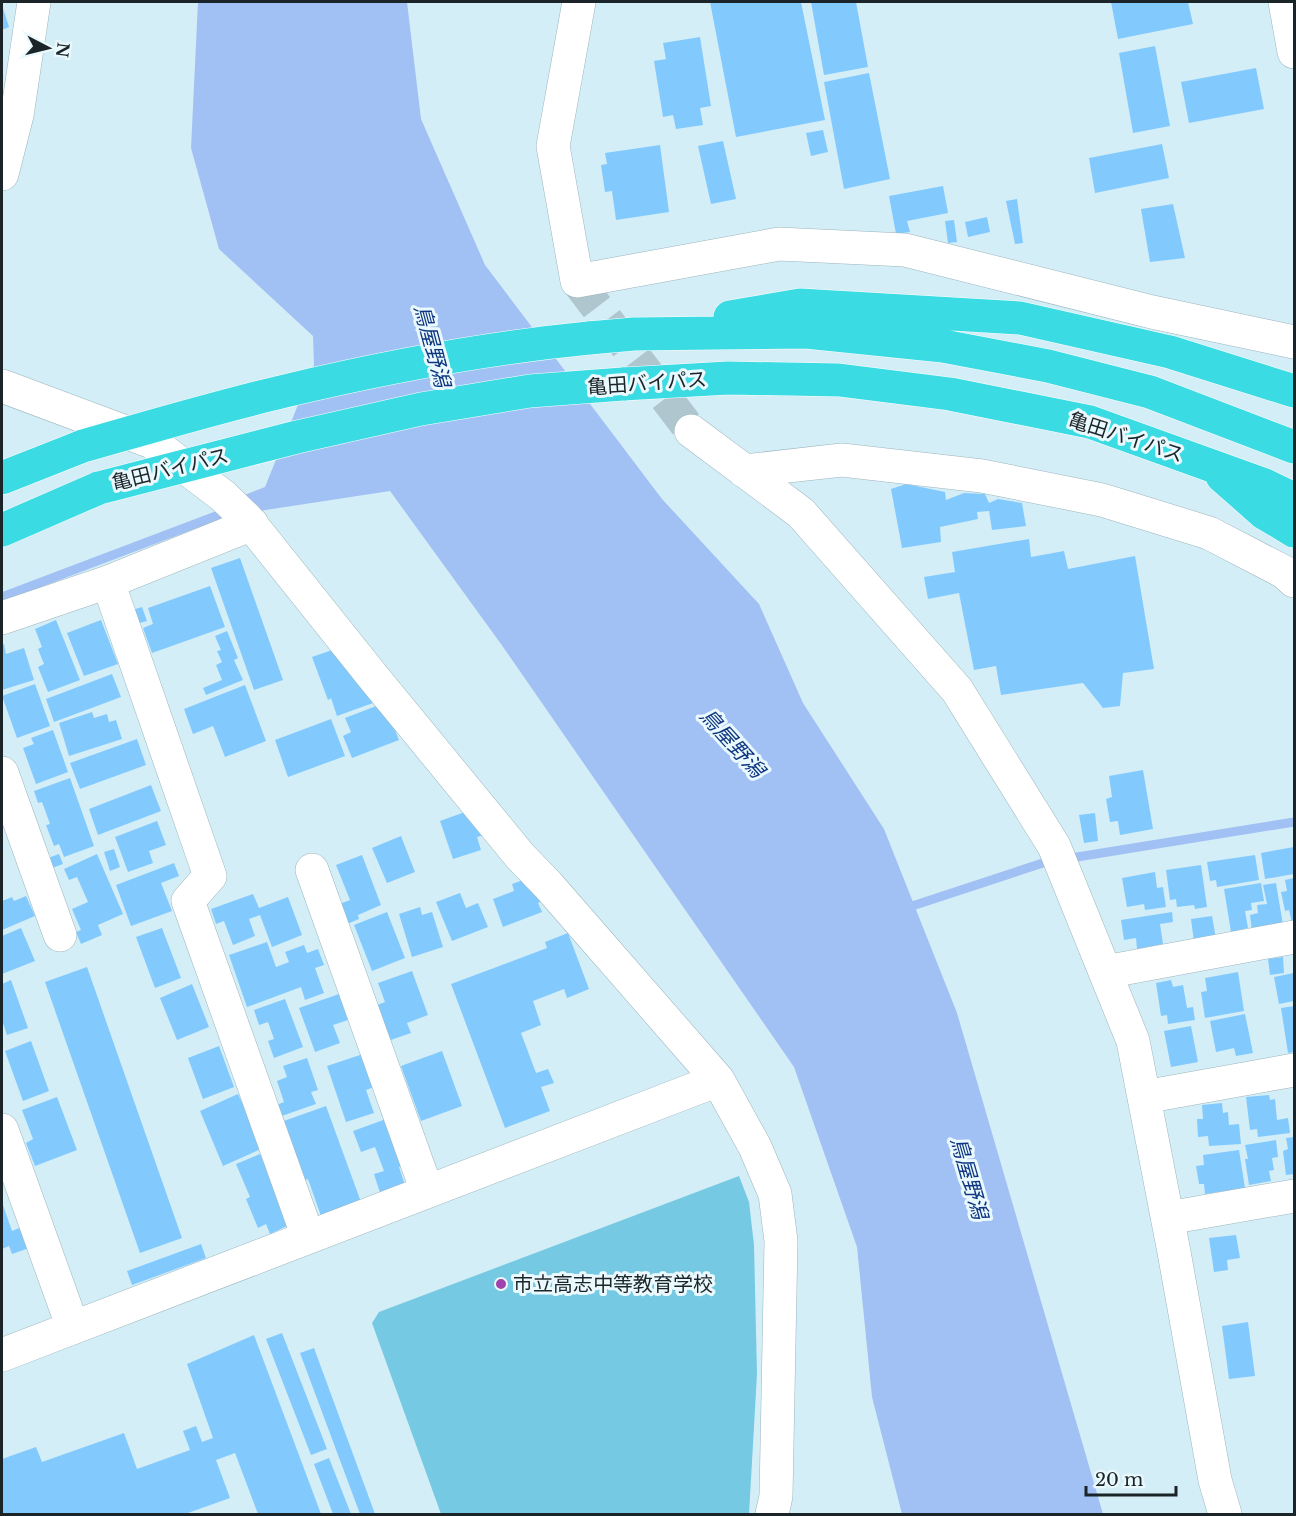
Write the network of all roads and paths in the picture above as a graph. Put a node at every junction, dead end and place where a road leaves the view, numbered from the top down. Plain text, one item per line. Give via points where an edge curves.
1 (34, 2) edge
2 (579, 2) edge
3 (1285, 2) edge
4 (1294, 52) edge
5 (2, 174) edge
6 (634, 334) junction
7 (1294, 342) edge
8 (2, 386) edge
9 (1294, 391) edge
10 (691, 431) tunnel mouth
11 (1294, 447) edge
12 (1207, 463) junction
13 (744, 471) junction
14 (2, 478) edge
15 (1294, 499) edge
16 (249, 521) junction
17 (2, 530) edge
18 (1294, 531) edge
19 (1294, 581) edge
20 (108, 582) junction
21 (2, 618) edge
22 (2, 773) edge
23 (312, 870) dead end
24 (60, 935) dead end
25 (1294, 937) edge
26 (1105, 972) junction
27 (1294, 1070) edge
28 (718, 1080) junction
29 (1144, 1096) junction
30 (2, 1130) edge
31 (427, 1191) junction
32 (1294, 1196) edge
33 (1167, 1218) junction
34 (308, 1237) junction
35 (73, 1328) junction
36 (2, 1355) edge
37 (772, 1515) edge
38 (1225, 1515) edge

1 - 5 street via 17,115
2 - 7 street via 553,146 577,280 779,244 905,250 1152,312
3 - 4 street
6 - 9 highway via 800,305 1020,318 1170,352
6 - 11 highway via 806,332 943,346 1048,366 1149,392
6 - 14 highway, bridge via 527,344 284,391 83,446
8 - 16 street via 152,442
10 - 13 street
12 - 15 highway, 亀田バイパス
12 - 17 highway, 亀田バイパス, bridge via 1090,422 950,394 839,380 728,378 530,392 421,409 99,488
12 - 18 highway via 1264,513
13 - 19 street via 842,460 982,476 1102,500 1209,532
13 - 26 street via 801,513 957,690 1054,846
16 - 20 street
16 - 28 street via 520,855
20 - 21 street
20 - 34 street via 210,876 188,901
22 - 24 street
23 - 31 street
25 - 26 street
26 - 29 street via 1133,1041
27 - 29 street
28 - 31 street
28 - 37 street via 755,1147 775,1194 781,1241 776,1496
29 - 33 street
30 - 35 street
31 - 34 street
32 - 33 street
33 - 38 street via 1215,1480
34 - 35 street
35 - 36 street

